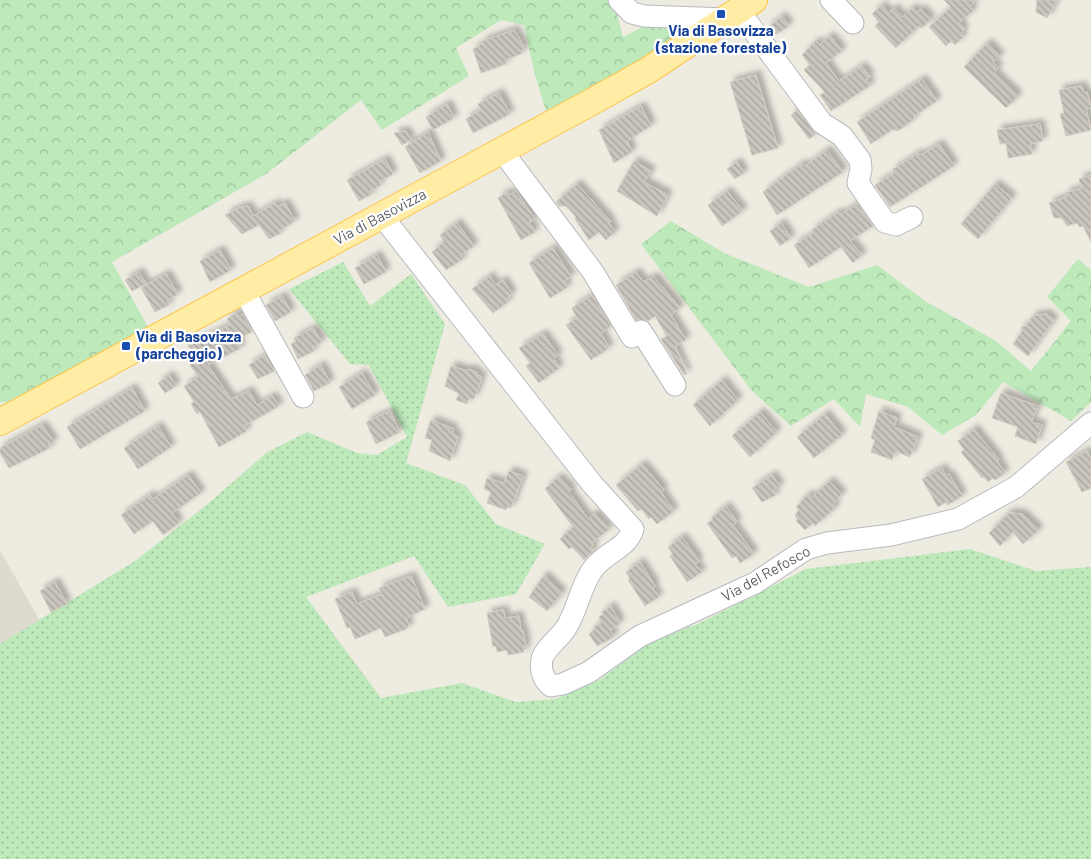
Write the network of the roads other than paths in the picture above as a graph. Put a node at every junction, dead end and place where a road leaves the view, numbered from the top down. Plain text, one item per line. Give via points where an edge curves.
1 (619, 0) edge
2 (831, 0) edge
3 (740, 10) edge
4 (853, 23) dead end
5 (502, 151) junction
6 (382, 216) junction
7 (912, 217) dead end
8 (244, 291) junction
9 (675, 385) dead end
10 (303, 397) dead end
11 (0, 422) edge
12 (1091, 423) edge

1 - 3 street via 632,13 644,16
2 - 4 street
3 - 5 main road, Via di Basovizza via 647,71
3 - 7 street via 822,123 842,136 860,160 858,183 885,222 896,225
5 - 6 main road, Via di Basovizza
5 - 9 street via 593,272 632,337 642,331
6 - 8 main road, Via di Basovizza
6 - 12 street, Via del Refosco via 593,485 633,529 630,539 593,569 575,613 542,657 545,680 551,686 564,684 589,672 640,636 754,583 806,549 827,543 891,535 958,519 1016,487
8 - 10 street
8 - 11 main road, Via di Basovizza

